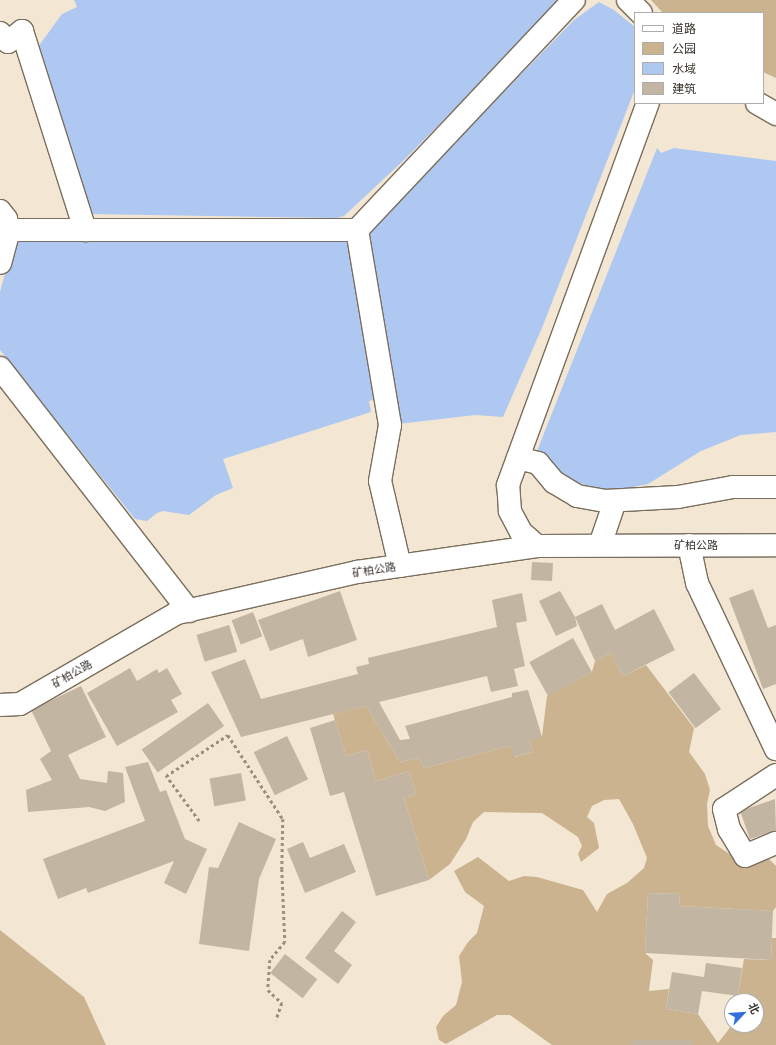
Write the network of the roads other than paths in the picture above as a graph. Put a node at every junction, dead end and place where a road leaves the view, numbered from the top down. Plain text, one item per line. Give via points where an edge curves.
1 (574, 0) edge
2 (628, 0) edge
3 (640, 12) edge
4 (0, 33) edge
5 (648, 104) edge
6 (759, 104) edge
7 (776, 114) edge
8 (4, 220) edge
9 (85, 230) junction
10 (357, 230) junction
11 (0, 263) edge
12 (0, 368) edge
13 (518, 458) junction
14 (776, 487) edge
15 (615, 501) junction
16 (600, 545) junction
17 (689, 545) junction
18 (776, 545) edge
19 (537, 546) junction
20 (400, 566) junction
21 (189, 610) junction
22 (0, 704) edge
23 (776, 749) edge
24 (776, 775) edge
25 (776, 843) edge

1 - 10 street
2 - 3 street
4 - 9 street via 8,42 22,32
5 - 13 street
6 - 7 street
8 - 9 street
8 - 11 street
9 - 10 street
10 - 20 street via 390,425 380,481
12 - 21 street
13 - 15 street via 538,463 554,482 577,496
13 - 19 street via 508,485 510,511 521,532
14 - 15 street via 733,487 678,497
15 - 16 street
16 - 17 street, 矿柏公路
16 - 19 street, 矿柏公路
17 - 18 street, 矿柏公路
17 - 23 street via 697,583
19 - 20 street, 矿柏公路
20 - 21 street, 矿柏公路 via 357,572
21 - 22 street, 矿柏公路 via 177,613 20,704
24 - 25 street via 724,809 729,829 745,856

